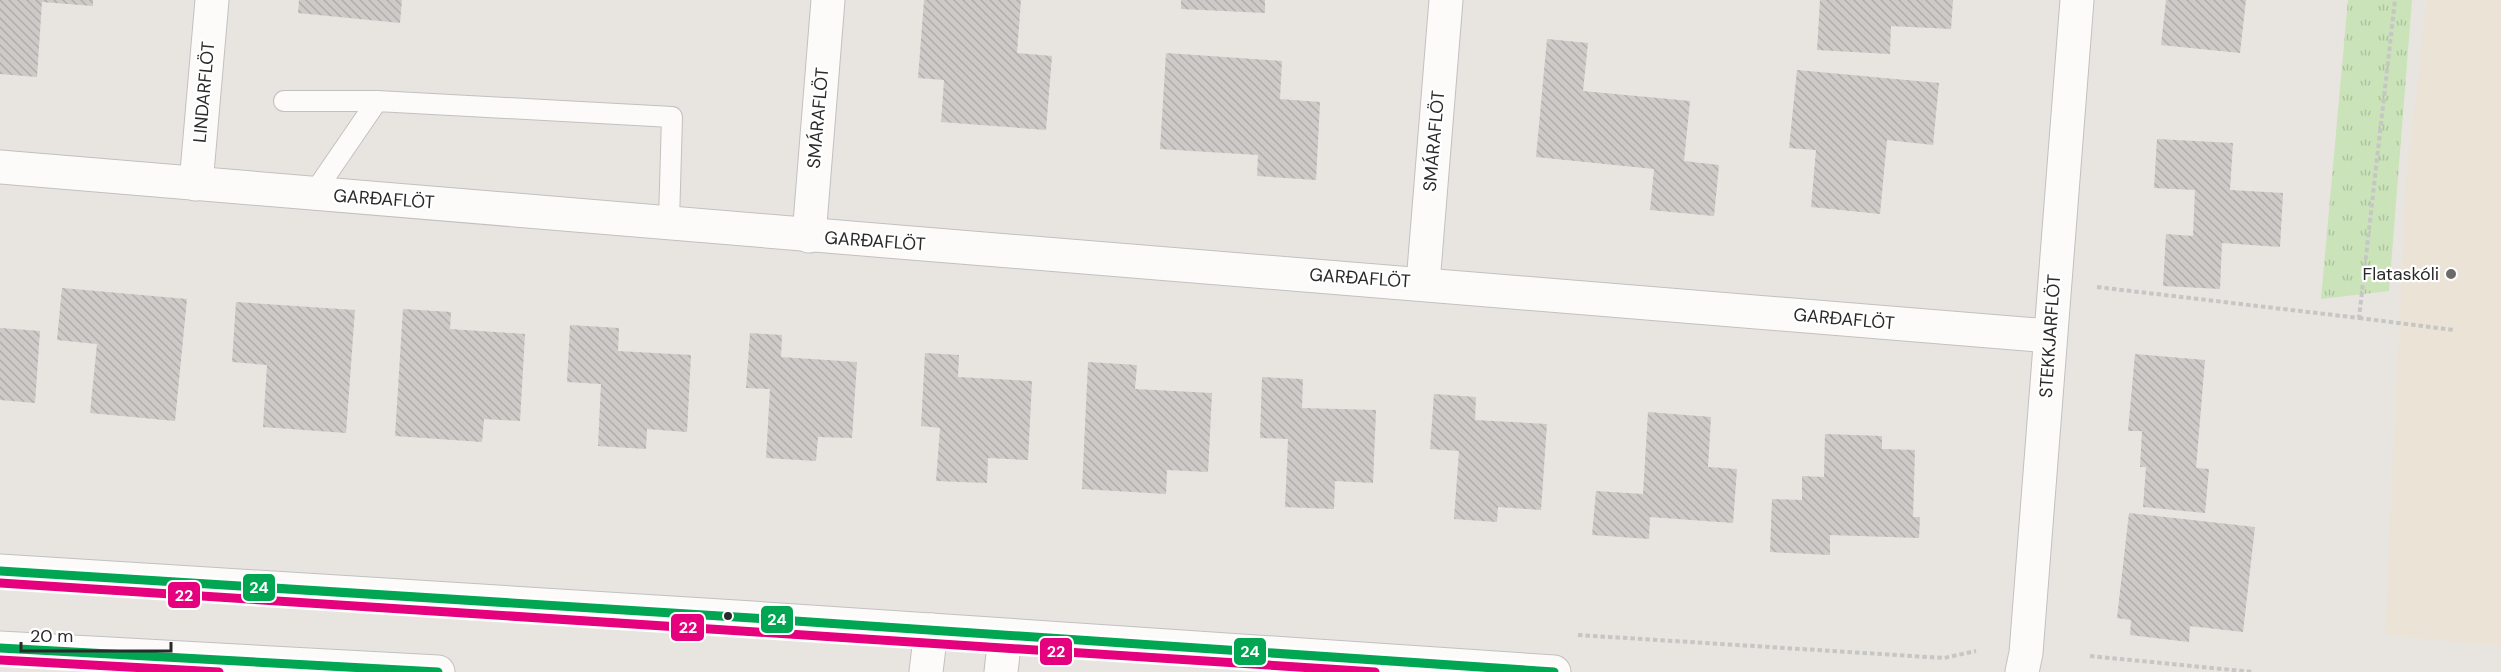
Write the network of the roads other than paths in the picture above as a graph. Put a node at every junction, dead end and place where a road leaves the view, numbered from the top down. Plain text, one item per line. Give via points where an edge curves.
1 (212, 0) edge
2 (828, 0) edge
3 (1446, 0) edge
4 (2077, 0) edge
5 (284, 101) dead end
6 (378, 101) junction
7 (0, 167) edge
8 (196, 184) junction
9 (314, 193) junction
10 (669, 222) junction
11 (809, 236) junction
12 (1423, 283) junction
13 (2050, 336) junction
14 (0, 571) edge
15 (931, 630) junction
16 (1005, 636) junction
17 (0, 648) edge
18 (438, 672) edge
19 (926, 672) edge
20 (1000, 672) edge
21 (1554, 672) edge
22 (2022, 672) edge

1 - 8 street, LINDARFLÖT
2 - 11 street, SMÁRAFLÖT
3 - 12 street, SMÁRAFLÖT
4 - 13 street, STEKKJARFLÖT
5 - 6 lane
6 - 9 lane, GARÐAFLÖT
6 - 10 lane via 672,117
7 - 8 street, GARÐAFLÖT
8 - 9 street, GARÐAFLÖT
9 - 10 street, GARÐAFLÖT
10 - 11 street, GARÐAFLÖT
11 - 12 street, GARÐAFLÖT
12 - 13 street, GARÐAFLÖT
13 - 22 street, STEKKJARFLÖT
14 - 15 street
15 - 16 street
15 - 19 street
16 - 20 street
16 - 21 street
17 - 18 street

